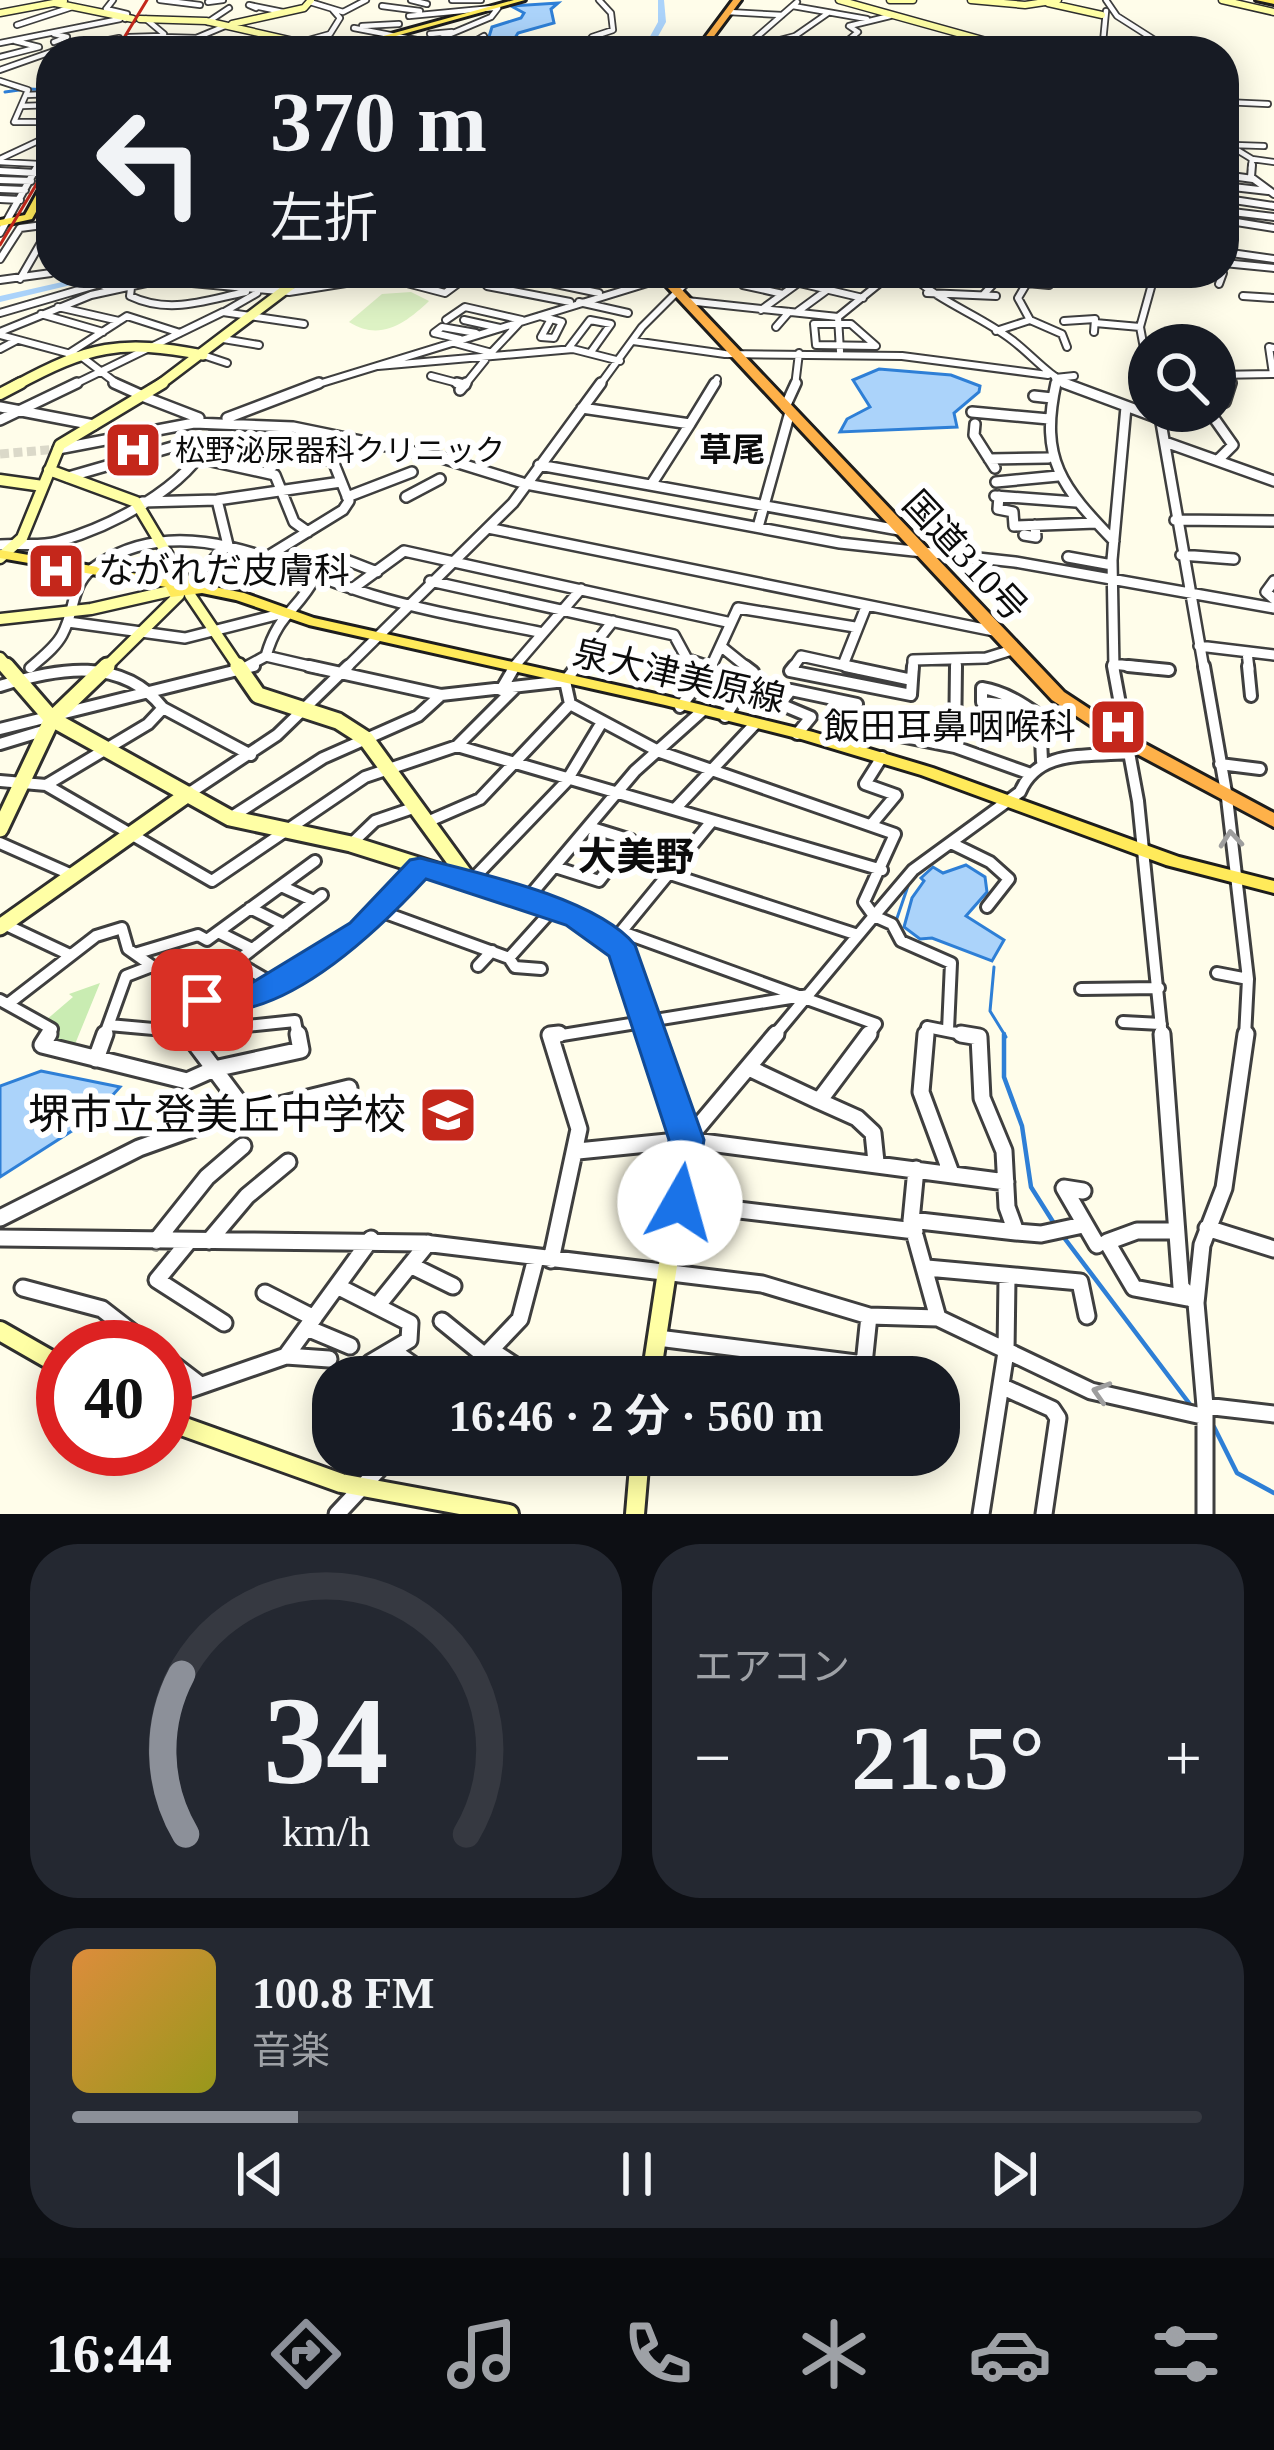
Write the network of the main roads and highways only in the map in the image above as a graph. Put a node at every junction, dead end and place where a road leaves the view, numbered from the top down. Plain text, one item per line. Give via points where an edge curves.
1 (507, 0) edge
2 (521, 0) edge
3 (737, 0) edge
4 (1260, 0) edge
5 (1274, 1) edge
6 (412, 36) edge
7 (710, 36) edge
8 (36, 206) edge
9 (2, 226) edge
10 (677, 288) edge
11 (4, 551) edge
12 (1274, 821) edge
13 (1274, 887) edge

1 - 2 main road
1 - 6 main road
3 - 7 highway
4 - 5 main road
8 - 9 main road
10 - 12 highway, 国道310号 via 1078,712 1128,747
11 - 13 main road, 泉大津美原線 via 253,599 375,637 797,734 882,757 1145,856

